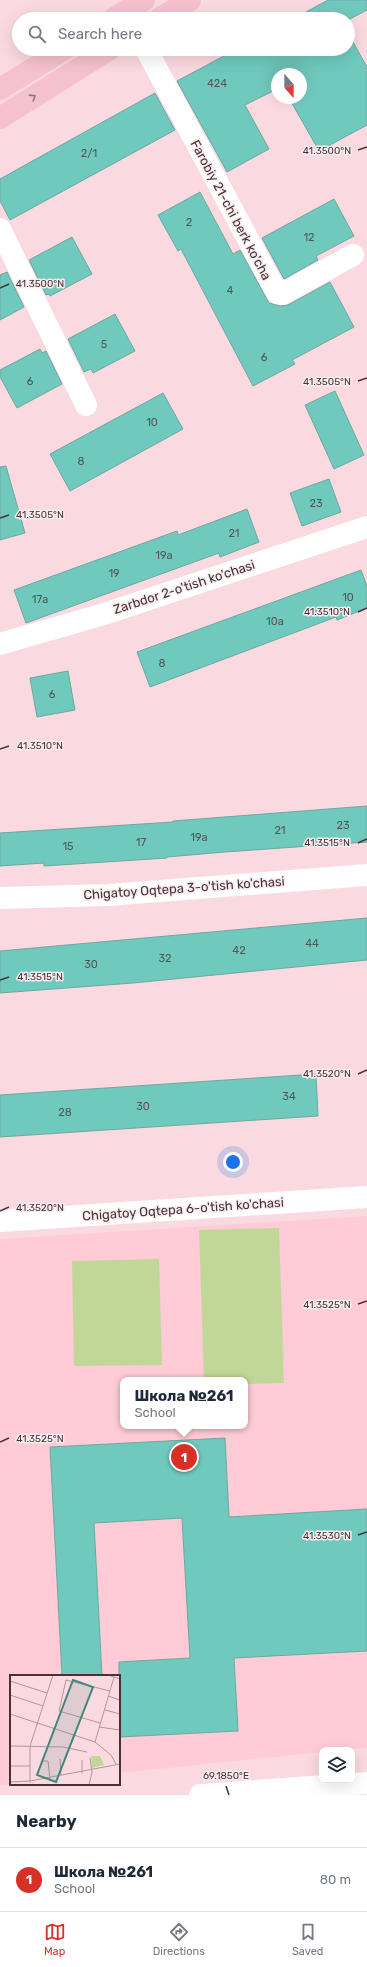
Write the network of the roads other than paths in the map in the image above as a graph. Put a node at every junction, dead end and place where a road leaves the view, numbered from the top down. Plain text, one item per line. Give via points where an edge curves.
1 (190, 0) edge
2 (170, 12) edge
3 (53, 56) edge
4 (99, 56) edge
5 (150, 56) edge
6 (0, 89) edge
7 (0, 118) edge
8 (0, 229) edge
9 (353, 255) dead end
10 (86, 404) dead end
11 (367, 527) edge
12 (0, 644) edge
13 (367, 876) edge
14 (0, 898) edge
15 (367, 1197) edge
16 (0, 1221) edge
17 (367, 1783) edge
18 (200, 1795) edge

1 - 2 main road
3 - 6 main road
7 -> 4 main road
5 - 9 street, Farobiy 21-chi berk ko'cha via 277,293 282,294
8 - 10 street
11 - 12 street, Zarbdor 2-o'tish ko'chasi via 104,614
13 - 14 street, Chigatoy Oqtepa 3-o'tish ko'chasi via 108,895
15 - 16 street, Chigatoy Oqtepa 6-o'tish ko'chasi
17 - 18 street

